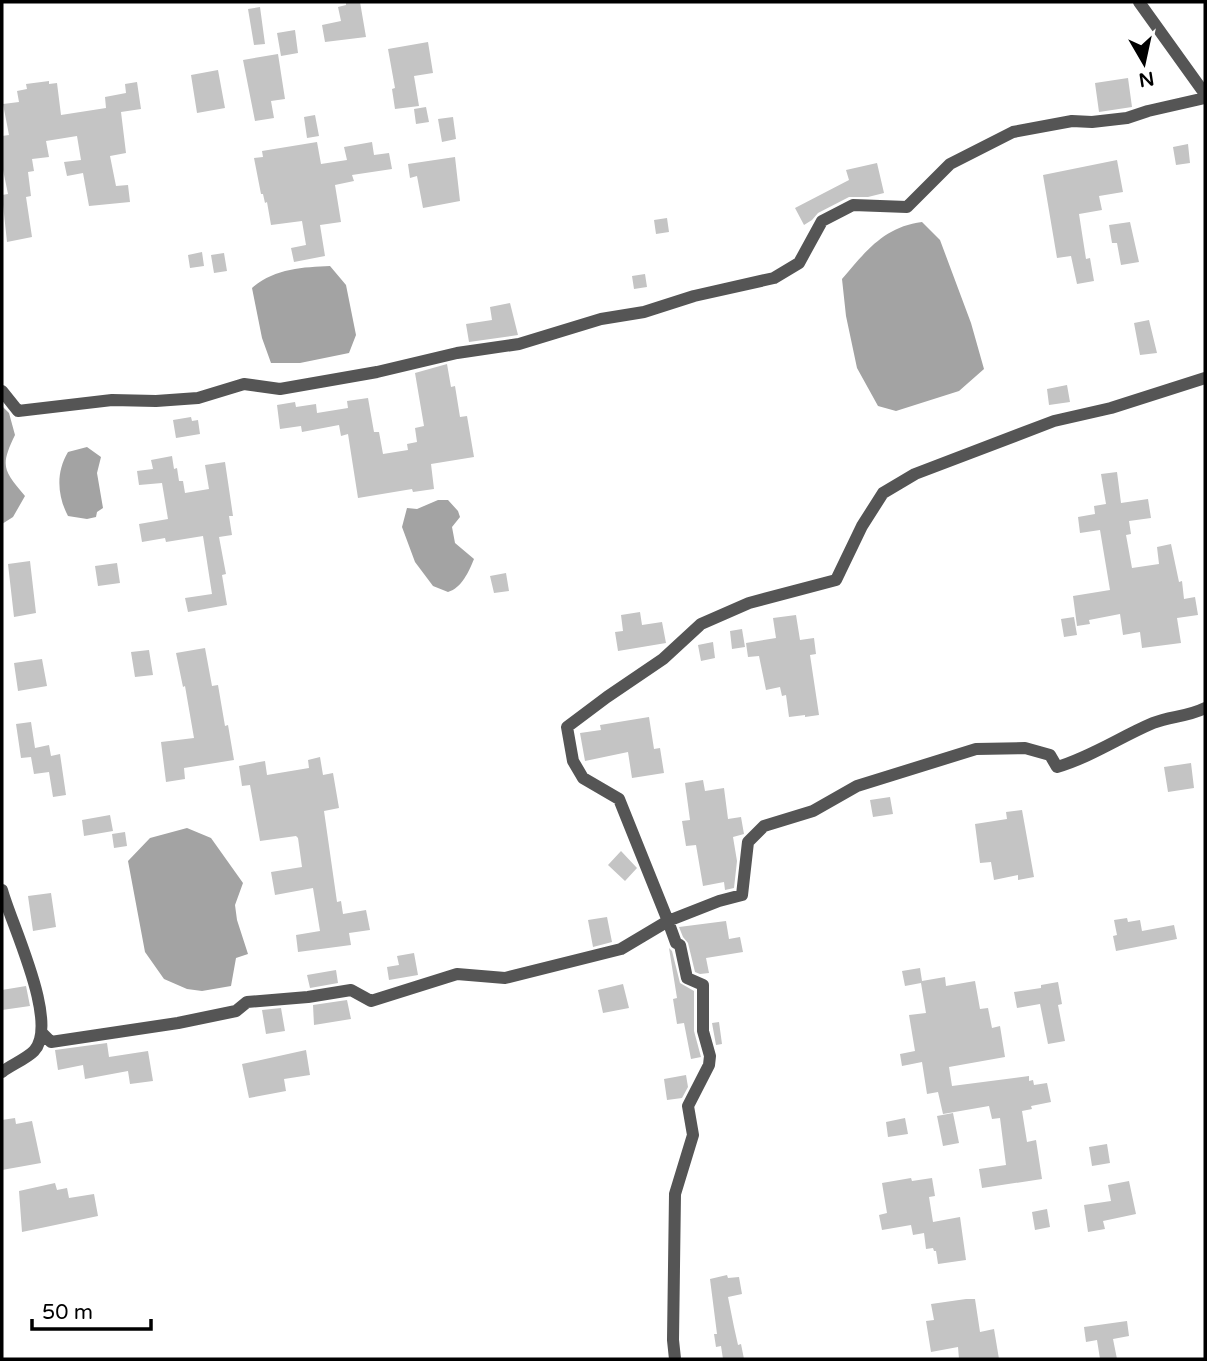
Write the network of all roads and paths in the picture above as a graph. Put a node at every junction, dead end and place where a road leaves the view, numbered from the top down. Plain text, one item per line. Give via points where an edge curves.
1 (1139, 2) edge
2 (1205, 96) edge
3 (1205, 378) edge
4 (2, 391) edge
5 (1205, 708) edge
6 (2, 890) edge
7 (668, 921) junction
8 (43, 1034) junction
9 (2, 1072) edge
10 (675, 1359) edge

1 - 2 street
2 - 4 street via 1127,118 1072,121 1013,132 950,164 907,208 853,205 821,221 799,264 774,278 601,319 519,344 280,390 244,384 198,398 112,400 18,411
3 - 7 street via 1055,421 915,474 883,493 836,580 749,603 701,624 663,659 567,727 573,761 583,778 619,799
5 - 7 street via 1190,716 1155,722 1078,761 1057,766 1050,755 1025,748 976,749 857,786 813,811 764,826 748,842 742,895
6 - 8 street via 35,983
7 - 8 street via 621,949 505,978 457,974 372,1001 351,990 247,1002 236,1011 190,1021 51,1042
7 - 10 street via 680,945 687,978 703,985 703,1031 710,1056 688,1106 692,1135 675,1194
8 - 9 street via 34,1051

